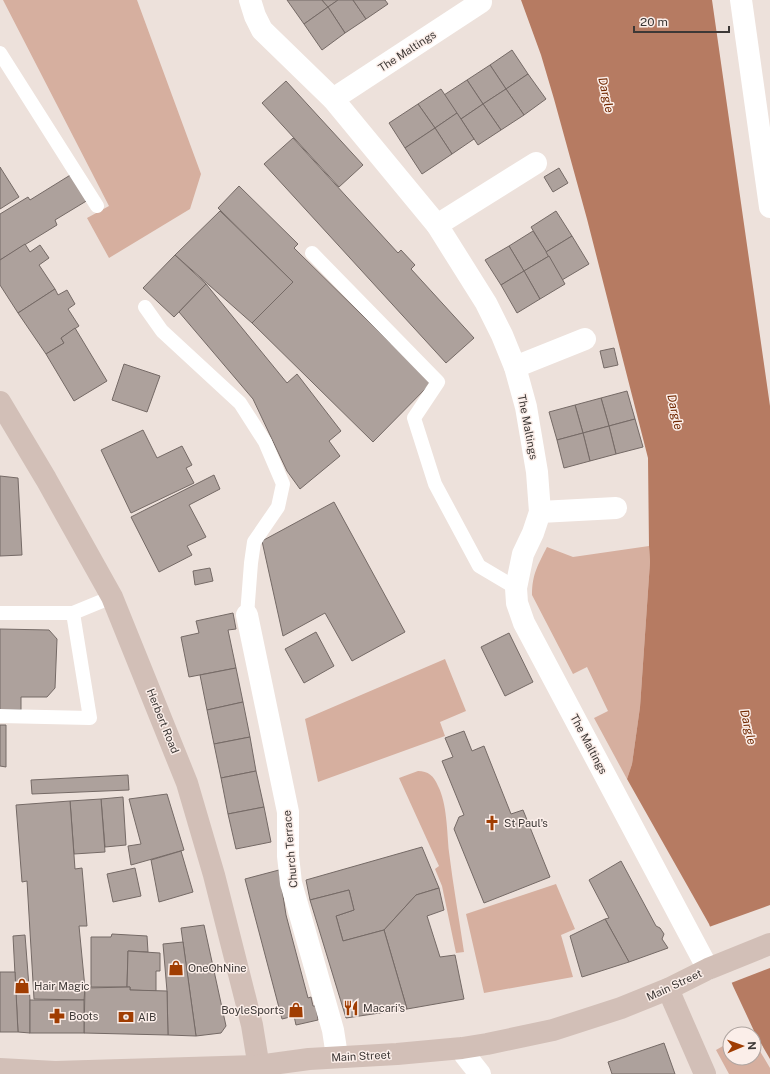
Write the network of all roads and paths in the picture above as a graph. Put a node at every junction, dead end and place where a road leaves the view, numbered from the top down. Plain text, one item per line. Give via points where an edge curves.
1 (250, 0) edge
2 (741, 0) edge
3 (481, 2) dead end
4 (0, 54) edge
5 (333, 99) junction
6 (536, 164) dead end
7 (97, 206) dead end
8 (770, 207) edge
9 (437, 225) junction
10 (312, 253) dead end
11 (145, 307) dead end
12 (585, 339) dead end
13 (515, 367) junction
14 (0, 402) edge
15 (616, 508) dead end
16 (540, 512) junction
17 (516, 588) junction
18 (112, 597) junction
19 (0, 613) edge
20 (72, 613) junction
21 (247, 615) joint
22 (0, 716) edge
23 (770, 944) edge
24 (715, 966) junction
25 (668, 989) junction
26 (462, 1048) junction
27 (338, 1056) junction
28 (0, 1069) edge
29 (259, 1070) edge
30 (28, 1073) edge
31 (480, 1074) edge
32 (705, 1074) edge

1 - 5 street, The Maltings via 262,30
2 - 8 street
3 - 5 street, The Maltings
4 - 7 lane
5 - 9 street, The Maltings
6 - 9 street
9 - 13 street, The Maltings via 486,303
10 - 17 lane via 438,382 414,418 435,484 479,566
11 - 21 lane via 162,331 240,403 265,442 283,484 278,507 254,542
12 - 13 street
13 - 16 street, The Maltings via 526,407
14 - 18 street, Herbert Road
15 - 16 street
16 - 17 street, The Maltings via 523,554
17 - 24 street, The Maltings via 524,623
18 - 20 lane
18 - 29 street, Herbert Road via 187,783 214,875 252,1025
19 - 20 lane
20 - 22 lane via 90,718
21 - 27 street, Church Terrace via 288,812 291,883
23 - 24 street, Main Street
24 - 25 street, Main Street
25 - 26 street, Main Street via 621,1008 553,1030
25 - 32 street
26 - 27 street, Main Street
26 - 31 street
27 - 29 street, Main Street via 309,1059
28 - 30 street, Main Street
29 - 30 street, Main Street

